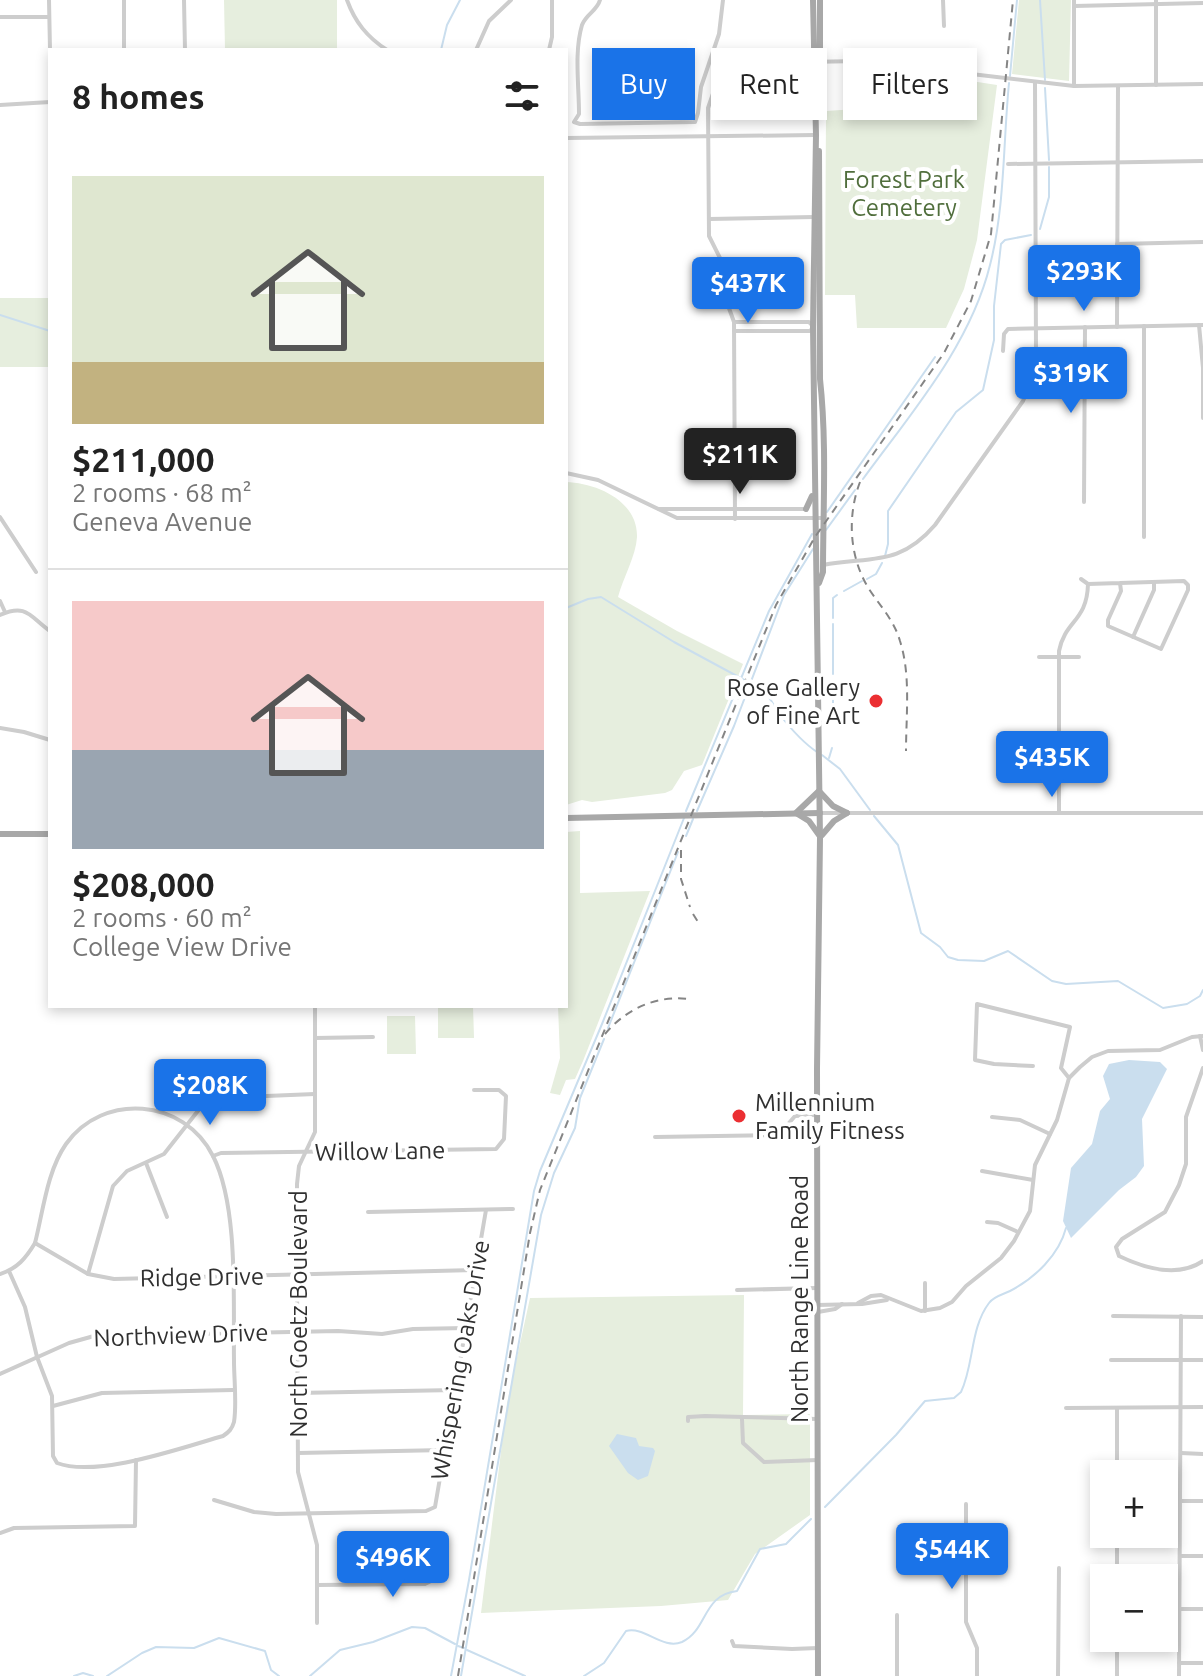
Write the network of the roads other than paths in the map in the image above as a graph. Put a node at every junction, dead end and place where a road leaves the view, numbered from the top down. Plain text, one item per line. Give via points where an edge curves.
1 (49, 0) edge
2 (124, 0) edge
3 (184, 0) edge
4 (347, 0) edge
5 (511, 0) edge
6 (552, 0) edge
7 (600, 0) edge
8 (723, 0) edge
9 (813, 0) edge
10 (820, 0) edge
11 (943, 0) edge
12 (1156, 2) edge
13 (1074, 3) edge
14 (1203, 3) edge
15 (0, 17) edge
16 (49, 17) junction
17 (944, 26) dead end
18 (50, 48) edge
19 (124, 48) edge
20 (185, 48) edge
21 (384, 48) edge
22 (477, 48) edge
23 (549, 48) edge
24 (714, 48) edge
25 (815, 48) edge
26 (817, 48) edge
27 (711, 56) edge
28 (827, 60) edge
29 (1035, 83) junction
30 (1203, 84) edge
31 (1156, 85) junction
32 (1074, 86) junction
33 (1118, 86) junction
34 (711, 96) edge
35 (48, 102) edge
36 (0, 105) edge
37 (816, 120) edge
38 (816, 120) edge
39 (816, 135) junction
40 (707, 136) junction
41 (568, 138) edge
42 (1203, 161) edge
43 (1117, 162) junction
44 (1008, 164) dead end
45 (1035, 164) junction
46 (814, 217) junction
47 (709, 219) junction
48 (1203, 242) edge
49 (1117, 244) junction
50 (734, 322) junction
51 (1201, 325) edge
52 (1144, 326) junction
53 (816, 327) junction
54 (1085, 327) junction
55 (1117, 327) junction
56 (1036, 329) junction
57 (734, 331) junction
58 (1003, 351) dead end
59 (1203, 418) edge
60 (816, 441) junction
61 (568, 473) edge
62 (1084, 502) dead end
63 (657, 509) junction
64 (806, 509) junction
65 (820, 509) junction
66 (734, 510) junction
67 (0, 517) edge
68 (819, 518) junction
69 (735, 519) junction
70 (1144, 537) dead end
71 (823, 565) junction
72 (36, 572) dead end
73 (1081, 579) dead end
74 (1154, 582) junction
75 (1120, 583) junction
76 (1088, 584) junction
77 (818, 586) junction
78 (0, 601) edge
79 (3, 614) edge
80 (48, 629) edge
81 (1133, 637) junction
82 (1039, 657) dead end
83 (1059, 657) junction
84 (1079, 657) dead end
85 (0, 730) edge
86 (48, 739) edge
87 (819, 791) junction
88 (796, 813) junction
89 (820, 813) junction
90 (850, 813) junction
91 (1059, 813) junction
92 (1203, 813) edge
93 (568, 818) edge
94 (0, 834) edge
95 (48, 834) edge
96 (820, 838) junction
97 (315, 1008) edge
98 (1202, 1036) edge
99 (373, 1037) dead end
100 (315, 1038) junction
101 (1203, 1050) edge
102 (1033, 1066) dead end
103 (1203, 1068) edge
104 (1069, 1078) junction
105 (1200, 1085) edge
106 (474, 1090) dead end
107 (315, 1094) junction
108 (817, 1115) junction
109 (992, 1117) dead end
110 (186, 1123) junction
111 (1050, 1134) junction
112 (655, 1137) dead end
113 (306, 1152) junction
114 (213, 1156) junction
115 (146, 1163) junction
116 (982, 1171) dead end
117 (1033, 1180) junction
118 (513, 1209) dead end
119 (486, 1210) junction
120 (368, 1212) dead end
121 (167, 1217) dead end
122 (987, 1222) dead end
123 (1018, 1232) junction
124 (35, 1243) junction
125 (1203, 1261) edge
126 (475, 1270) junction
127 (9, 1271) junction
128 (0, 1274) edge
129 (88, 1274) junction
130 (297, 1274) junction
131 (232, 1276) junction
132 (925, 1283) dead end
133 (817, 1288) junction
134 (737, 1290) dead end
135 (817, 1309) junction
136 (925, 1311) junction
137 (1113, 1316) dead end
138 (1181, 1316) junction
139 (1203, 1317) edge
140 (466, 1328) junction
141 (298, 1331) junction
142 (233, 1332) junction
143 (37, 1357) junction
144 (1111, 1360) dead end
145 (1181, 1360) junction
146 (1203, 1360) edge
147 (0, 1374) edge
148 (234, 1389) junction
149 (456, 1390) junction
150 (297, 1393) junction
151 (53, 1406) junction
152 (1181, 1407) junction
153 (1203, 1407) edge
154 (1066, 1408) dead end
155 (1117, 1408) junction
156 (741, 1419) junction
157 (817, 1419) junction
158 (688, 1421) dead end
159 (445, 1450) junction
160 (298, 1453) junction
161 (1181, 1453) junction
162 (1203, 1454) edge
163 (136, 1460) junction
164 (818, 1460) junction
165 (1117, 1460) edge
166 (214, 1500) dead end
167 (1182, 1501) junction
168 (1203, 1501) edge
169 (966, 1504) dead end
170 (310, 1513) junction
171 (0, 1533) edge
172 (1180, 1556) junction
173 (1203, 1556) edge
174 (437, 1563) dead end
175 (1059, 1568) dead end
176 (317, 1585) junction
177 (1180, 1609) junction
178 (1203, 1609) edge
179 (897, 1615) dead end
180 (317, 1623) dead end
181 (732, 1641) dead end
182 (818, 1648) junction
183 (1117, 1652) edge
184 (1179, 1663) junction
185 (1203, 1663) edge
186 (818, 1676) edge
187 (897, 1676) edge
188 (977, 1676) edge
189 (1058, 1676) edge
190 (1117, 1676) edge
191 (1179, 1676) edge

1 - 16 street
2 - 19 street
3 - 20 street
4 - 21 street via 358,24
5 - 22 street via 489,21
6 - 23 street
7 - 27 street via 583,20 579,114 574,122 695,122
8 - 24 street
9 - 25 main road
10 - 26 main road
11 - 17 street
12 - 13 street
12 - 14 street
12 - 31 street
13 - 32 street
15 - 16 street
16 - 18 street
28 - 29 street
29 - 32 street
29 - 45 street
30 - 31 street
31 - 33 street
32 - 33 street
33 - 43 street
34 - 40 street
35 - 36 street
37 - 39 main road
38 - 53 main road
39 - 40 street
39 - 46 main road
40 - 41 street
40 - 47 street
42 - 43 street
43 - 45 street
43 - 49 street
44 - 45 street
45 - 56 street
46 - 47 street
46 - 53 main road
47 - 50 street via 709,236 723,264
48 - 49 street
49 - 55 street
50 - 53 street via 809,322
50 - 57 street
51 - 52 street
51 - 59 street
52 - 55 street
52 - 70 street
53 - 57 street
53 - 60 main road, North Range Line Road
53 - 65 main road, North Range Line Road
54 - 55 street
54 - 56 street
54 - 62 street
56 - 58 street via 1006,330
56 - 71 street via 1036,356 1023,401 919,543 886,559
57 - 66 street
60 - 64 main road via 812,501
60 - 65 main road, North Range Line Road
61 - 63 street via 598,480
63 - 66 street
63 - 69 street via 677,518
64 - 65 street
64 - 66 street
65 - 68 main road, North Range Line Road
66 - 69 street
67 - 72 street
68 - 69 street
68 - 71 main road, North Range Line Road
68 - 77 main road, North Range Line Road
71 - 77 main road, North Range Line Road
73 - 76 street
74 - 75 street
74 - 81 street
74 - 81 street via 1184,581 1188,590 1161,649
75 - 76 street
75 - 81 street via 1107,624
76 - 83 street via 1084,609 1063,637
77 - 87 main road, North Range Line Road
78 - 79 street
79 - 80 street via 29,613
82 - 83 street
83 - 84 street
83 - 91 street
85 - 86 street
87 - 88 main road
87 - 89 main road, North Range Line Road
87 - 90 main road via 833,806
88 - 89 main road
88 - 93 main road
88 - 96 main road
89 - 90 street
89 - 96 main road, North Range Line Road
90 - 91 street
90 - 96 main road via 834,821
91 - 92 street
94 - 95 main road
96 - 108 main road, North Range Line Road
97 - 100 street, North Goetz Boulevard
98 - 101 street
98 - 104 street via 1160,1050 1108,1051 1092,1057
99 - 100 street
100 - 107 street, North Goetz Boulevard
102 - 104 street via 975,1060 977,1004 1070,1027 1061,1068
103 - 105 street
104 - 111 street
105 - 125 street via 1186,1117 1186,1164 1179,1185 1165,1212 1122,1239 1116,1251 1132,1262 1161,1269 1186,1269
106 - 113 street, Willow Lane via 499,1090 506,1096 500,1147
107 - 110 street via 219,1098
107 - 113 street, North Goetz Boulevard via 315,1132
108 - 112 street via 795,1116 781,1135
108 - 133 main road, North Range Line Road
109 - 111 street via 1020,1120
110 - 114 street
110 - 115 street via 164,1154
110 - 124 street via 164,1112 134,1108 107,1113 85,1126 59,1156
111 - 117 street
113 - 114 street, Willow Lane
113 - 130 street, North Goetz Boulevard via 297,1184
114 - 131 street via 230,1222
115 - 121 street
115 - 129 street via 127,1171 113,1186
116 - 117 street
117 - 123 street via 1030,1211
118 - 119 street
119 - 120 street
119 - 126 street, Whispering Oaks Drive
122 - 123 street
123 - 136 street via 1001,1258 952,1302
124 - 127 street
124 - 129 street, Ridge Drive
126 - 130 street, Ridge Drive
126 - 140 street, Whispering Oaks Drive
127 - 128 street
127 - 143 street via 25,1307
129 - 131 street, Ridge Drive via 114,1279
130 - 131 street, Ridge Drive
130 - 141 street, North Goetz Boulevard
131 - 142 street
132 - 136 street
133 - 134 street
133 - 135 main road, North Range Line Road
135 - 136 street via 876,1296
135 - 157 main road, North Range Line Road
137 - 138 street
138 - 139 street
138 - 145 street
140 - 141 street, Northview Drive via 374,1334
140 - 149 street, Whispering Oaks Drive
141 - 142 street, Northview Drive
141 - 150 street, North Goetz Boulevard
142 - 143 street, Northview Drive via 94,1336
142 - 148 street
143 - 147 street, Northview Drive
143 - 151 street
144 - 145 street
145 - 146 street
145 - 152 street
148 - 151 street via 111,1392
148 - 163 street via 229,1432
149 - 150 street
149 - 159 street, Whispering Oaks Drive
150 - 160 street, North Goetz Boulevard
151 - 163 street via 57,1463
152 - 153 street
152 - 155 street
152 - 161 street
154 - 155 street
155 - 165 street
156 - 157 street
156 - 158 street via 705,1416
156 - 164 street via 743,1443 764,1462
157 - 164 main road, North Range Line Road
159 - 160 street
159 - 170 street, Whispering Oaks Drive via 432,1509
160 - 170 street, North Goetz Boulevard
161 - 162 street
161 - 167 street
163 - 171 street via 135,1526 14,1528
164 - 182 main road, North Range Line Road
166 - 170 street via 264,1513
167 - 168 street
167 - 172 street
169 - 188 street via 966,1622 977,1648
170 - 176 street, North Goetz Boulevard
172 - 173 street
172 - 177 street
174 - 176 street via 425,1584
175 - 189 street
176 - 180 street, North Goetz Boulevard
177 - 178 street
177 - 184 street
179 - 187 street
181 - 182 street via 734,1646
182 - 186 main road, North Range Line Road
183 - 190 street
184 - 185 street
184 - 191 street

